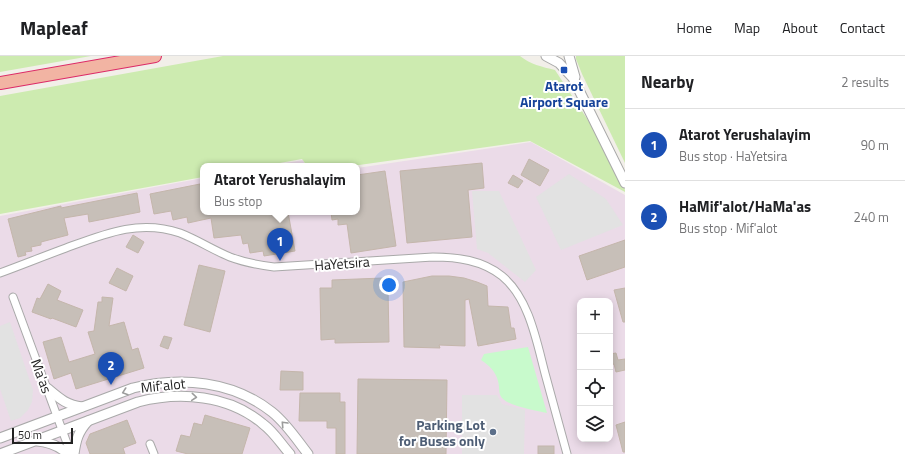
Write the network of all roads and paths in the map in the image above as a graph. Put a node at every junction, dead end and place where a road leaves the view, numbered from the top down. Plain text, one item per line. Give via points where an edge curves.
1 (155, 56) edge
2 (546, 56) edge
3 (569, 56) edge
4 (0, 83) edge
5 (577, 84) junction
6 (625, 183) edge
7 (0, 273) edge
8 (13, 297) dead end
9 (47, 388) junction
10 (82, 408) junction
11 (57, 417) junction
12 (88, 421) junction
13 (62, 430) junction
14 (0, 438) edge
15 (32, 442) junction
16 (150, 444) dead end
17 (0, 454) edge
18 (71, 454) edge
19 (154, 454) edge
20 (290, 454) edge
21 (308, 454) edge
22 (567, 454) edge

1 - 4 highway
2 - 5 street via 559,63
3 - 5 street
5 - 6 street
7 - 22 street, HaYetsira via 98,236 141,227 180,234 229,256 255,265 274,267 433,257 478,262 503,276 514,288 529,316
8 - 9 street, Ma'as
9 - 10 street via 64,402
9 - 11 street, Ma'as
10 - 11 street, Mif'alot
21 -> 10 street, Mif'alot via 286,426 260,403 214,385 197,382 146,385
11 - 13 street, Ma'as
11 - 14 street, Mif'alot
12 - 13 street, Mif'alot
12 - 18 street via 81,428
12 -> 20 street, Mif'alot via 149,399 180,396 212,399 252,415 275,435
13 - 15 street, Mif'alot
13 - 18 street, Ma'as
15 - 17 street, Mif'alot
15 - 18 street via 47,442
16 - 19 street

